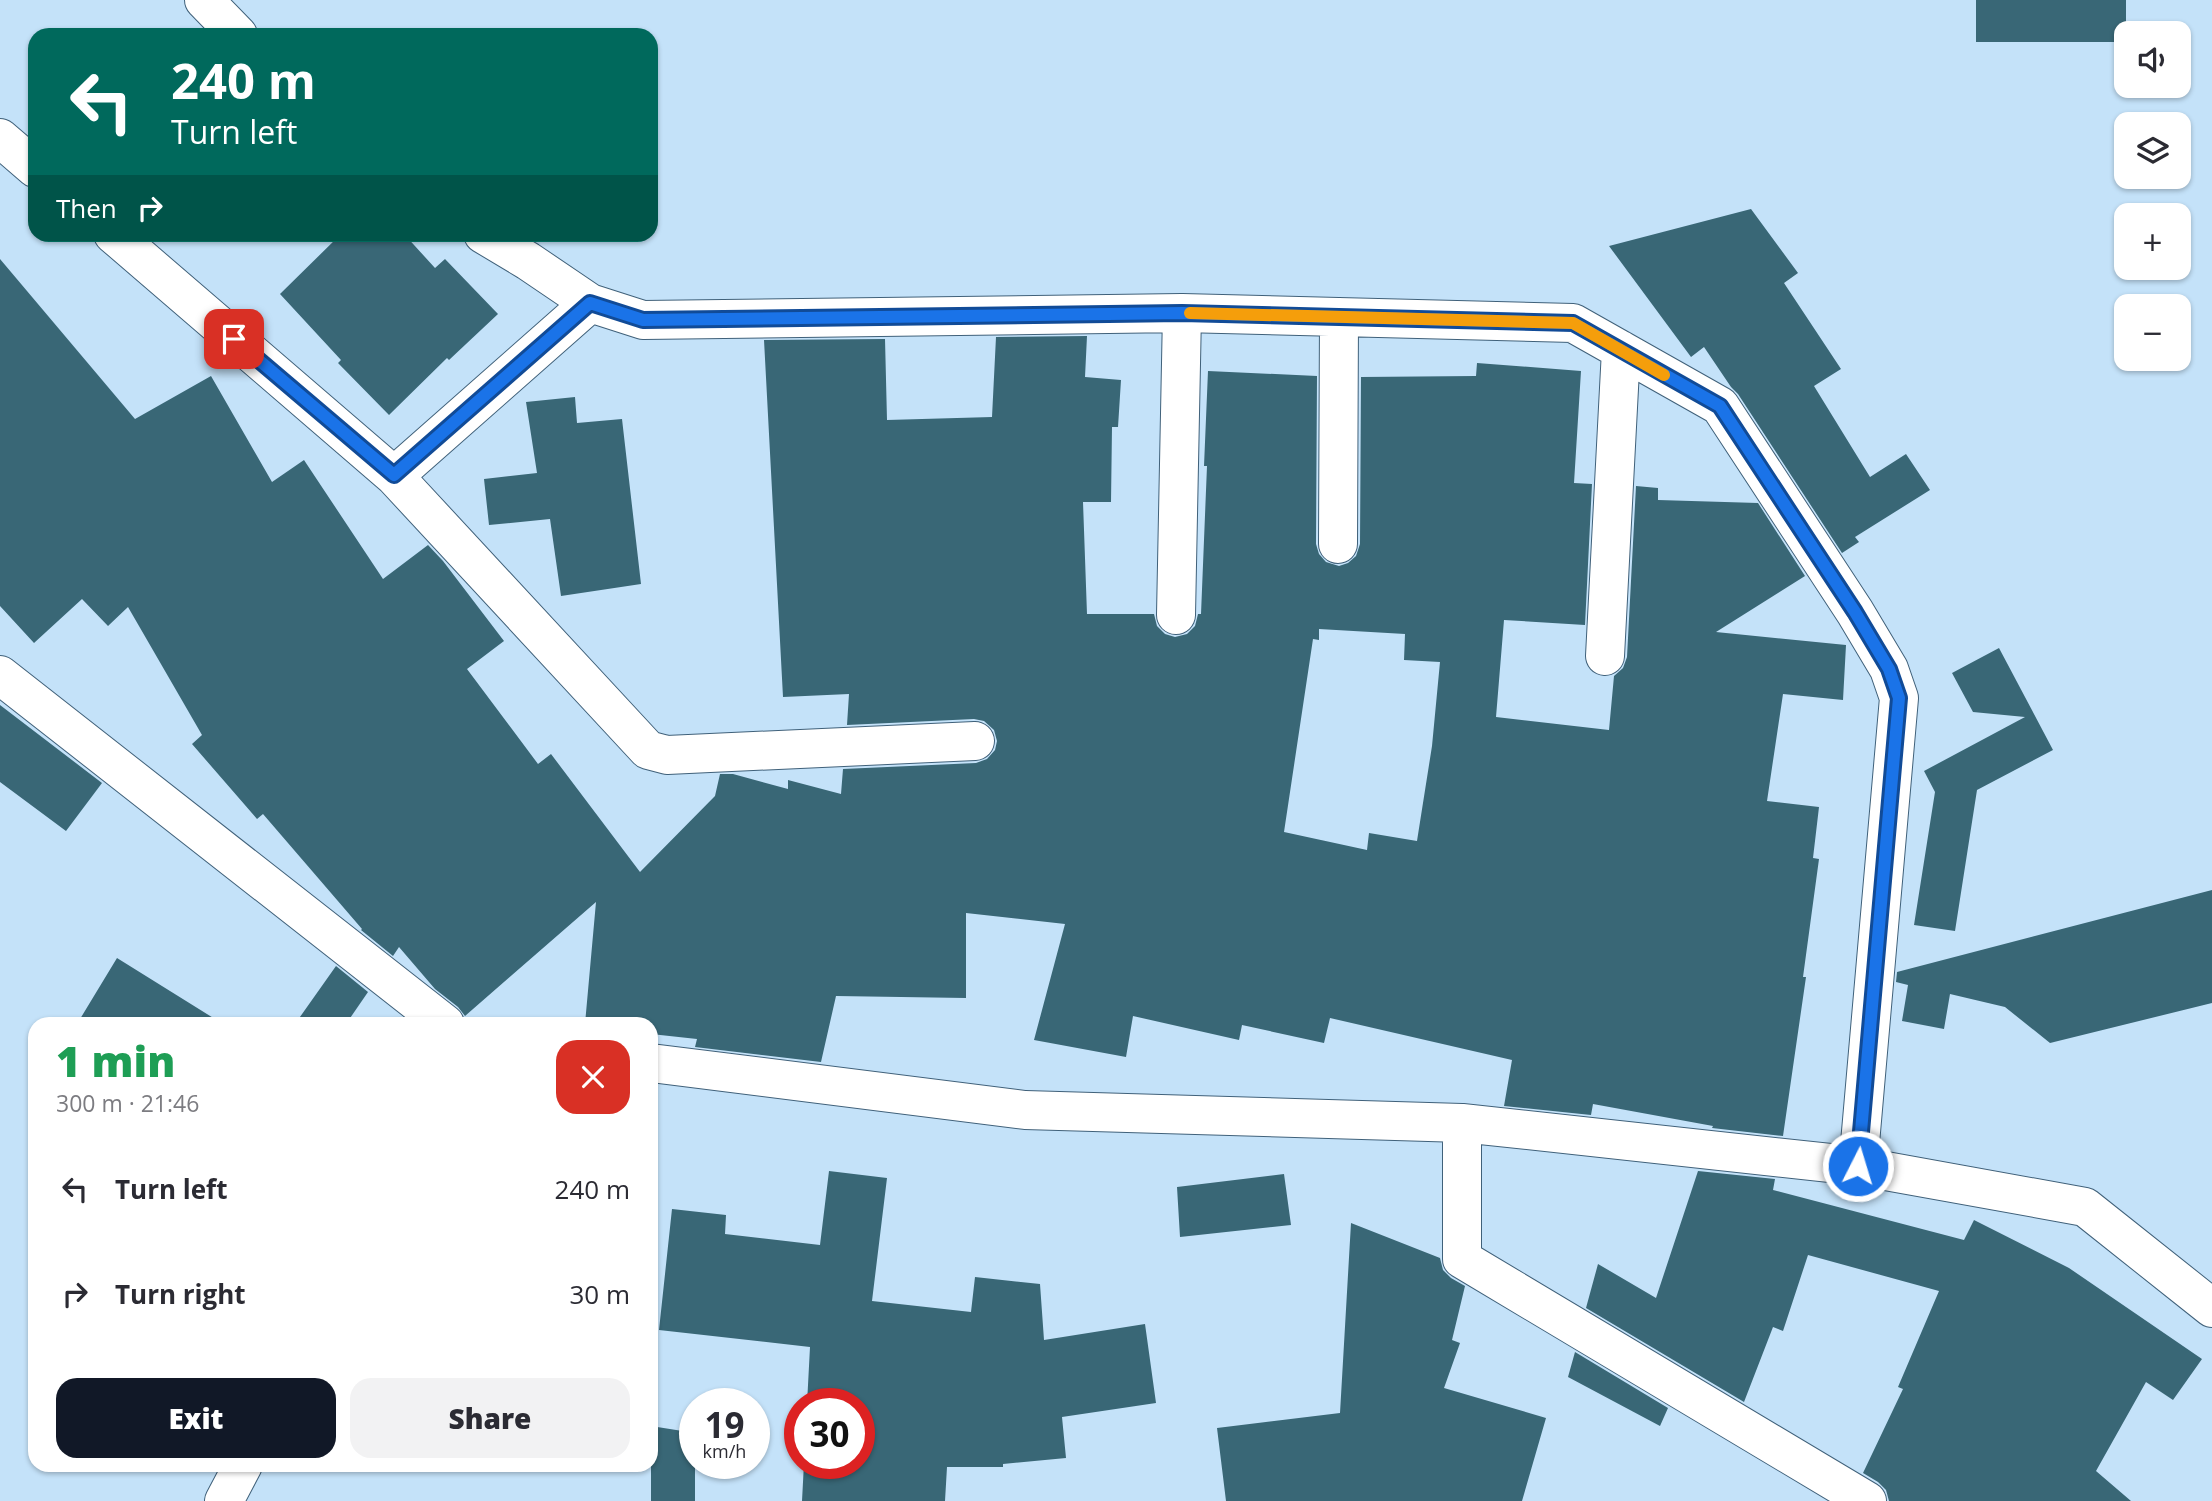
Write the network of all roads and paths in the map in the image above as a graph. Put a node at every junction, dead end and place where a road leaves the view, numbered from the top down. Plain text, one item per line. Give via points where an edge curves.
1 (204, 0) edge
2 (231, 28) edge
3 (0, 138) edge
4 (28, 162) edge
5 (122, 242) edge
6 (496, 242) edge
7 (590, 303) junction
8 (1182, 313) junction
9 (1339, 317) junction
10 (1621, 350) junction
11 (394, 475) junction
12 (1338, 544) dead end
13 (1176, 615) dead end
14 (1605, 656) dead end
15 (0, 675) edge
16 (975, 741) dead end
17 (436, 1017) edge
18 (658, 1064) edge
19 (1462, 1123) junction
20 (1858, 1166) junction
21 (2212, 1308) edge
22 (239, 1472) edge
23 (224, 1501) edge
24 (1867, 1501) edge

1 - 2 street
3 - 4 street
5 - 11 street
6 - 7 street
7 - 8 street via 643,320
7 - 11 street
8 - 9 street
8 - 13 street
9 - 10 street via 1573,323
9 - 12 street
10 - 14 street
10 - 20 street via 1720,406 1855,612 1889,669 1899,698
11 - 16 street via 648,750 667,755
15 - 17 street
18 - 19 street via 1025,1110
19 - 20 street
19 - 24 street via 1462,1259
20 - 21 street via 2085,1207
22 - 23 street

